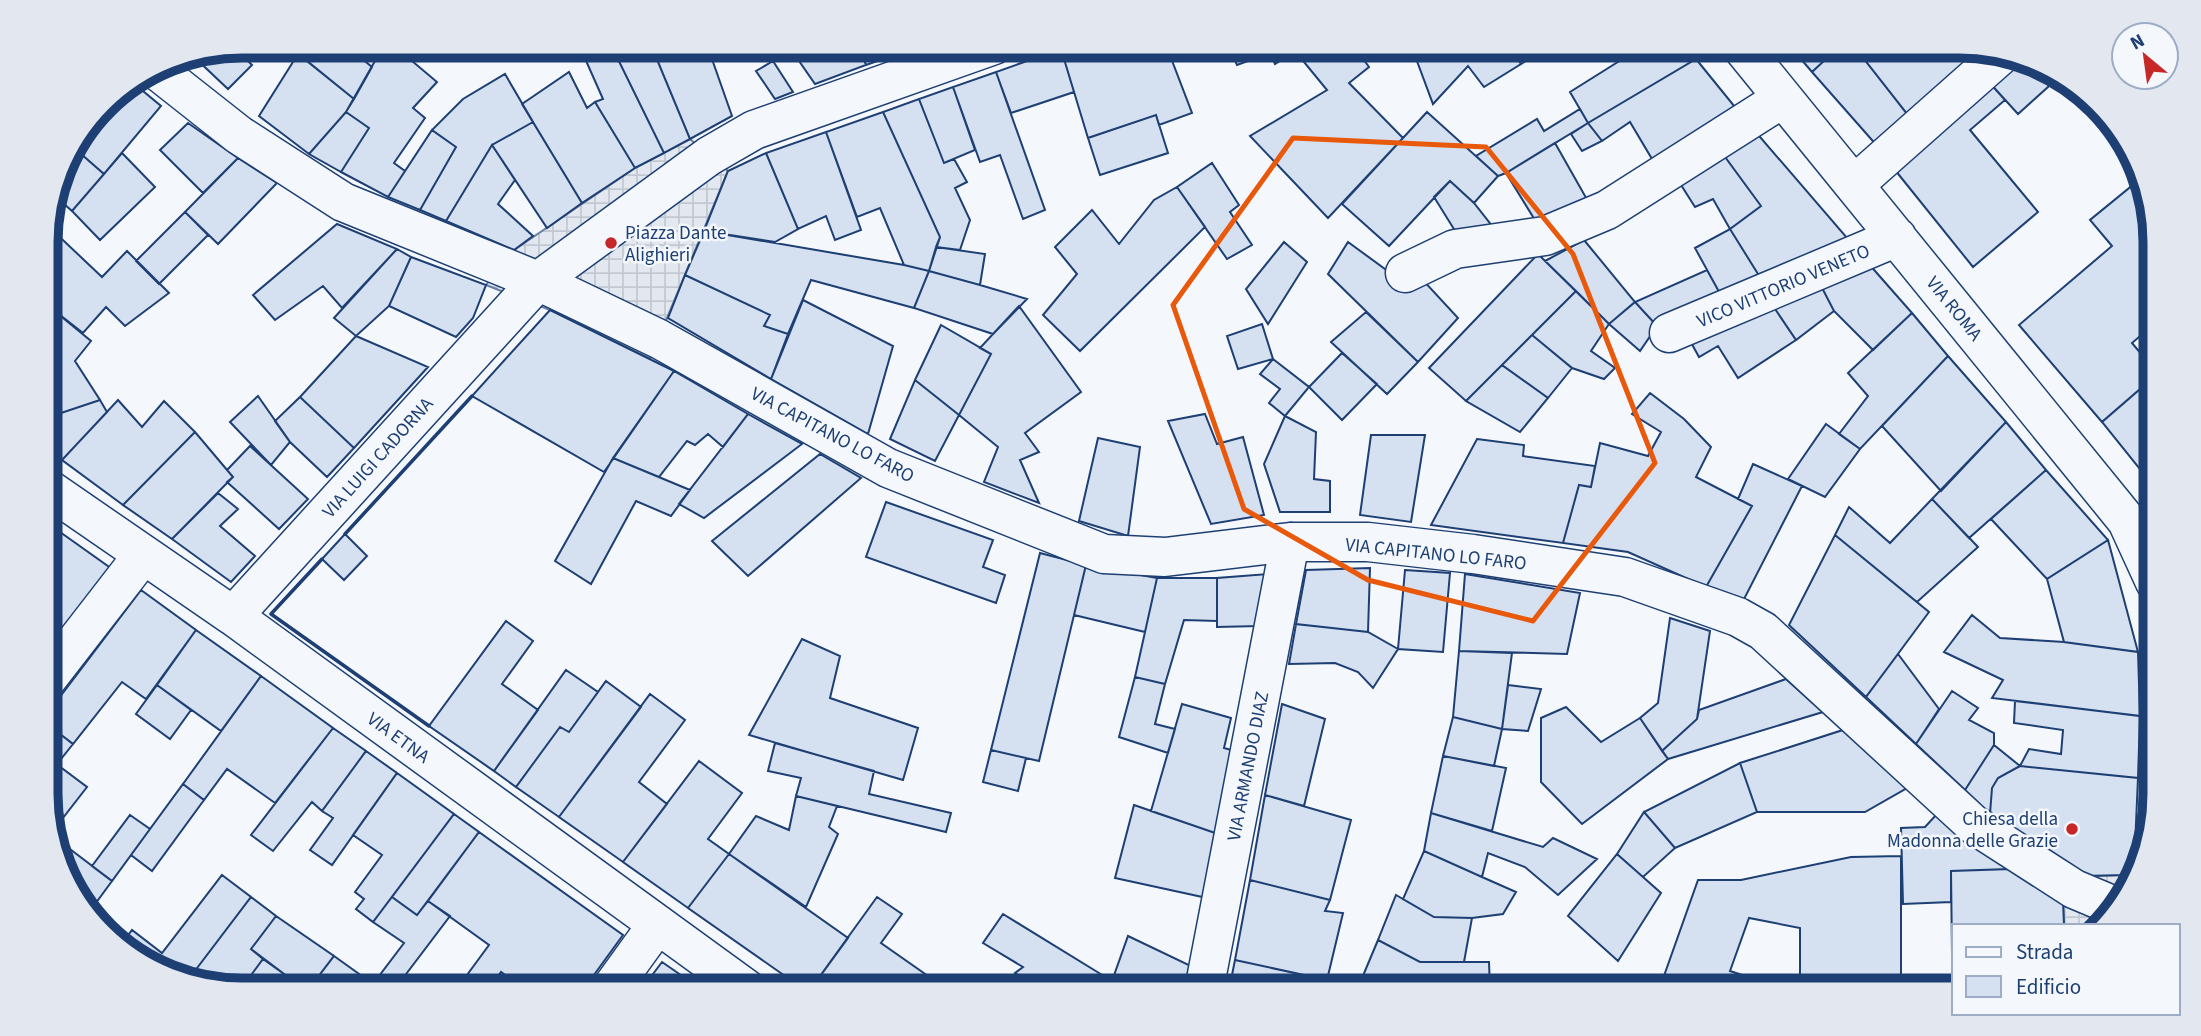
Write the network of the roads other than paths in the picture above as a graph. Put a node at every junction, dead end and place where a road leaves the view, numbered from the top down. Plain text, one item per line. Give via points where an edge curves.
1 (960, 58) edge
2 (1750, 58) edge
3 (1994, 61) edge
4 (164, 76) edge
5 (1783, 98) junction
6 (1854, 185) junction
7 (1897, 237) junction
8 (1405, 273) dead end
9 (530, 290) junction
10 (1669, 334) dead end
11 (58, 496) edge
12 (1290, 542) junction
13 (143, 555) junction
14 (2143, 556) edge
15 (233, 616) junction
16 (58, 665) edge
17 (2107, 903) edge
18 (657, 925) junction
19 (619, 978) edge
20 (731, 978) edge
21 (1206, 978) edge

1 - 9 street, VIA LUIGI CADORNA via 754,130 709,156
2 - 5 street, VIA ROMA
3 - 6 street
4 - 9 street, VIA CAPITANO LO FARO via 239,135 343,202 500,266
5 - 6 street, VIA ROMA
5 - 8 street via 1607,210 1545,236 1455,249
6 - 7 street, VIA ROMA
7 - 10 street, VICO VITTORIO VENETO
7 - 14 street, VIA ROMA via 2127,521
9 - 12 street, VIA CAPITANO LO FARO via 659,339 888,468 1104,554 1165,557
9 - 15 street, VIA LUIGI CADORNA
11 - 13 street, VIA ETNA
12 - 17 street, VIA CAPITANO LO FARO via 1368,542 1625,577 1738,617 1763,631 1973,824 2074,889
12 - 21 street, VIA ARMANDO DIAZ
13 - 15 street, VIA ETNA
13 - 16 street
15 - 18 street, VIA ETNA
18 - 19 street
18 - 20 street, VIA ETNA

